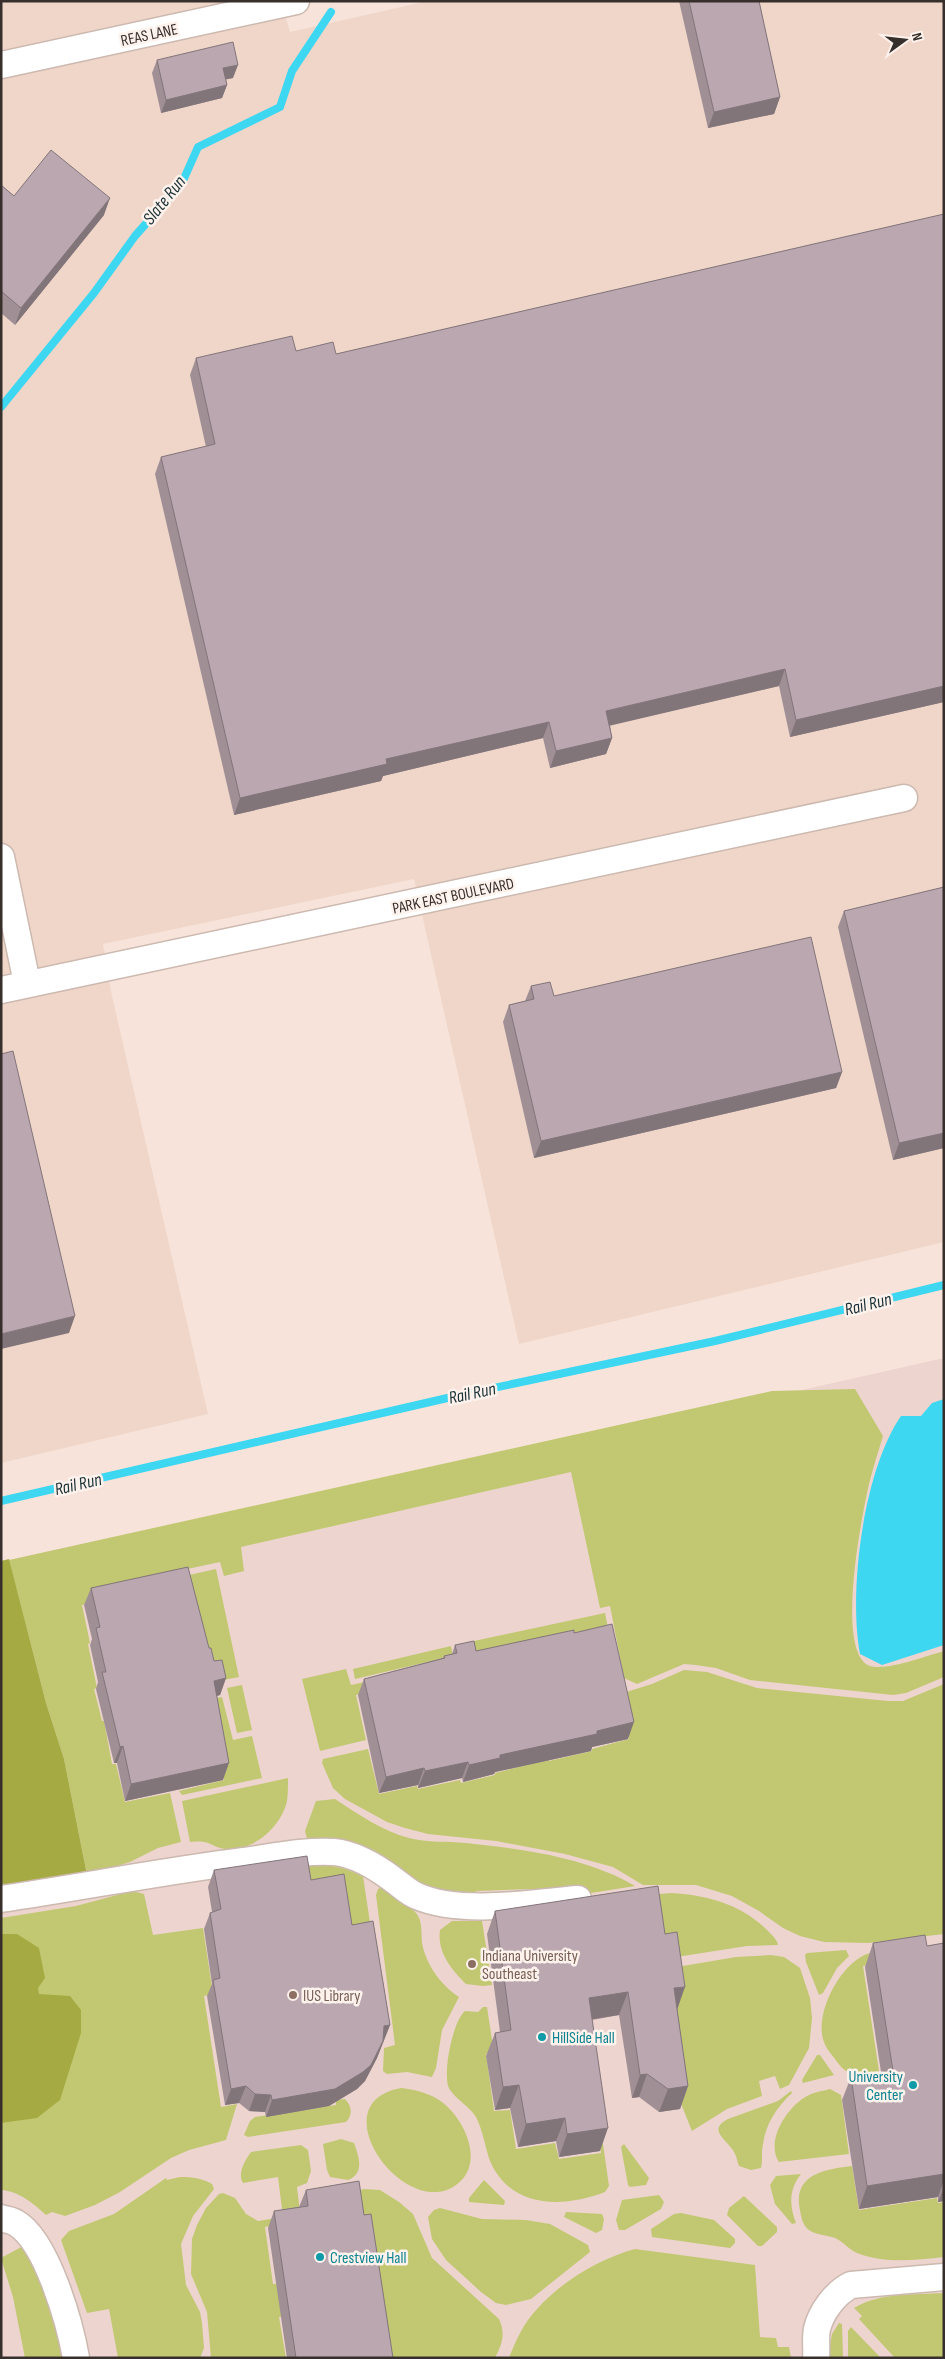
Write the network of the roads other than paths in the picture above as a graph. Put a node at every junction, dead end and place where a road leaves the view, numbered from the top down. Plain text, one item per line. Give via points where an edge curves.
1 (296, 1) edge
2 (1, 65) edge
3 (904, 798) dead end
4 (1, 858) edge
5 (27, 983) junction
6 (1, 990) edge
7 (1, 1899) edge
8 (578, 1899) edge
9 (1, 2218) edge
10 (944, 2277) edge
11 (76, 2358) edge
12 (816, 2358) edge

1 - 2 street, REAS LANE
3 - 5 street, PARK EAST BOULEVARD
4 - 5 street
5 - 6 street, PARK EAST BOULEVARD
7 - 8 street via 93,1886 174,1869 336,1852 366,1862 416,1896 439,1902 465,1906
9 - 11 street via 16,2222 43,2255 60,2298
10 - 12 street via 851,2285 843,2289 820,2321

